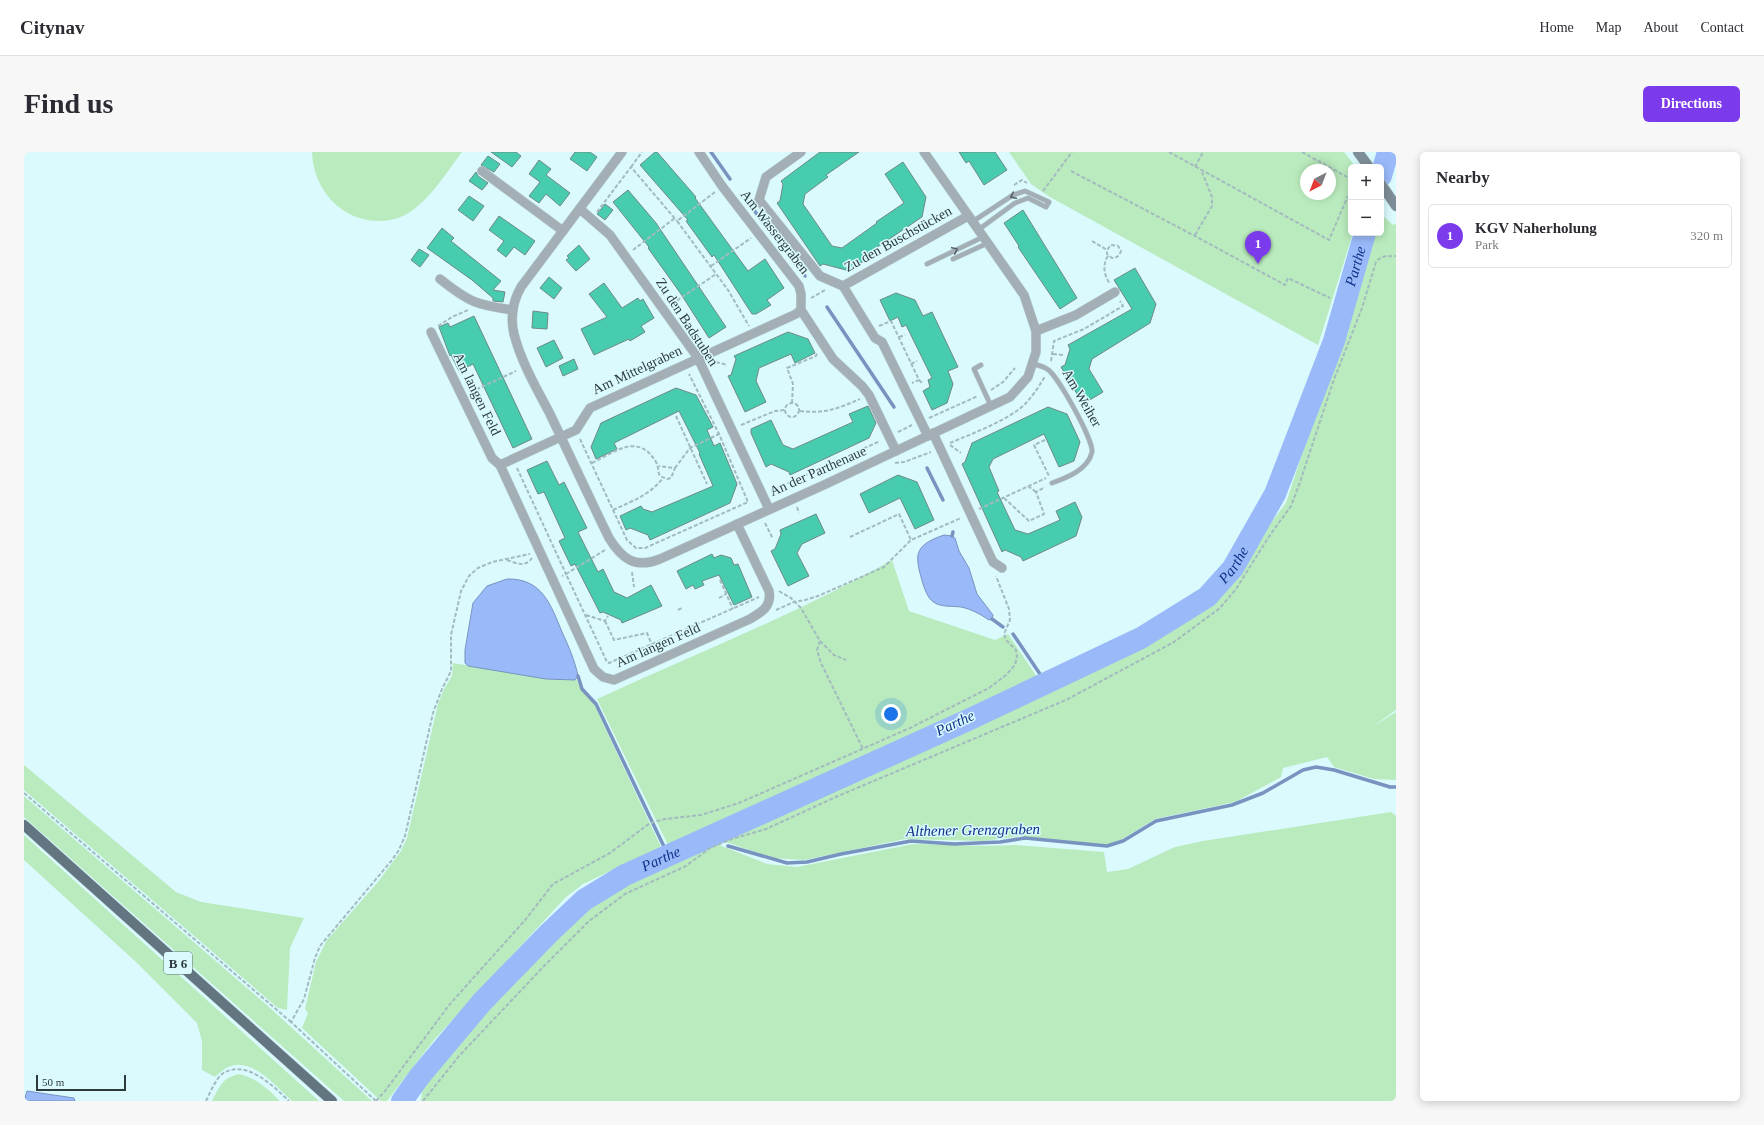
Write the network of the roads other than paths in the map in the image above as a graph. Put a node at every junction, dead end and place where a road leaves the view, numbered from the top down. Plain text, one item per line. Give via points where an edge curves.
1 (622, 152) edge
2 (699, 152) edge
3 (801, 152) edge
4 (924, 152) edge
5 (1358, 152) edge
6 (1367, 164) edge
7 (482, 171) dead end
8 (1384, 188) edge
9 (1394, 203) edge
10 (580, 209) junction
11 (978, 230) junction
12 (563, 231) junction
13 (953, 259) dead end
14 (927, 264) dead end
15 (440, 279) dead end
16 (839, 285) junction
17 (1115, 292) dead end
18 (513, 310) junction
19 (801, 310) junction
20 (1036, 331) junction
21 (431, 332) road end
22 (698, 358) junction
23 (1033, 364) junction
24 (981, 366) dead end
25 (991, 406) junction
26 (930, 435) junction
27 (561, 437) junction
28 (896, 451) junction
29 (500, 465) junction
30 (1052, 483) road end
31 (769, 509) junction
32 (736, 524) junction
33 (1002, 568) dead end
34 (24, 825) edge
35 (332, 1101) edge

1 - 10 street
2 - 19 street, Am Wassergraben via 799,286
3 - 16 street, Am Wassergraben via 766,177 759,200 820,276
4 - 11 street, An der Parthenaue
5 - 6 street
7 - 12 street
8 - 9 street
10 - 12 street
10 - 22 street, Zu den Badstuben via 610,235
11 -> 11 lane via 1015,202 1028,198 1046,207 1049,202 1025,191 1013,195
11 - 13 lane
14 -> 11 lane
11 - 16 street, Zu den Buschstücken
11 - 20 street, An der Parthenaue via 1024,295
12 - 18 street via 521,287
15 - 18 street via 461,295 479,304
16 - 26 street via 875,338 882,342 921,422
17 - 20 street via 1076,315
18 - 27 street via 514,333 527,367
19 - 22 street, Am Mittelgraben
19 - 28 street via 832,359 869,395
20 - 23 street, An der Parthenaue
21 - 29 street, Am langen Feld via 492,458
22 - 27 street, Am Mittelgraben via 590,408 576,430
22 - 31 street, Zu den Badstuben
23 - 25 street, An der Parthenaue via 1028,377 1010,397
23 - 30 lane, Am Weiher via 1048,369 1077,412 1091,443 1092,452 1086,464 1070,477
24 - 25 lane via 974,369
25 - 26 street, An der Parthenaue
26 - 28 street, An der Parthenaue
26 - 33 street via 940,448 993,562
27 - 29 street
27 - 32 street, An der Parthenaue via 614,546 631,568 654,561
28 - 31 street, An der Parthenaue
29 - 32 street, Am langen Feld via 594,670 603,677 614,680 750,619 767,607 771,599 769,591
31 - 32 street, An der Parthenaue
34 - 35 main road, B 6

